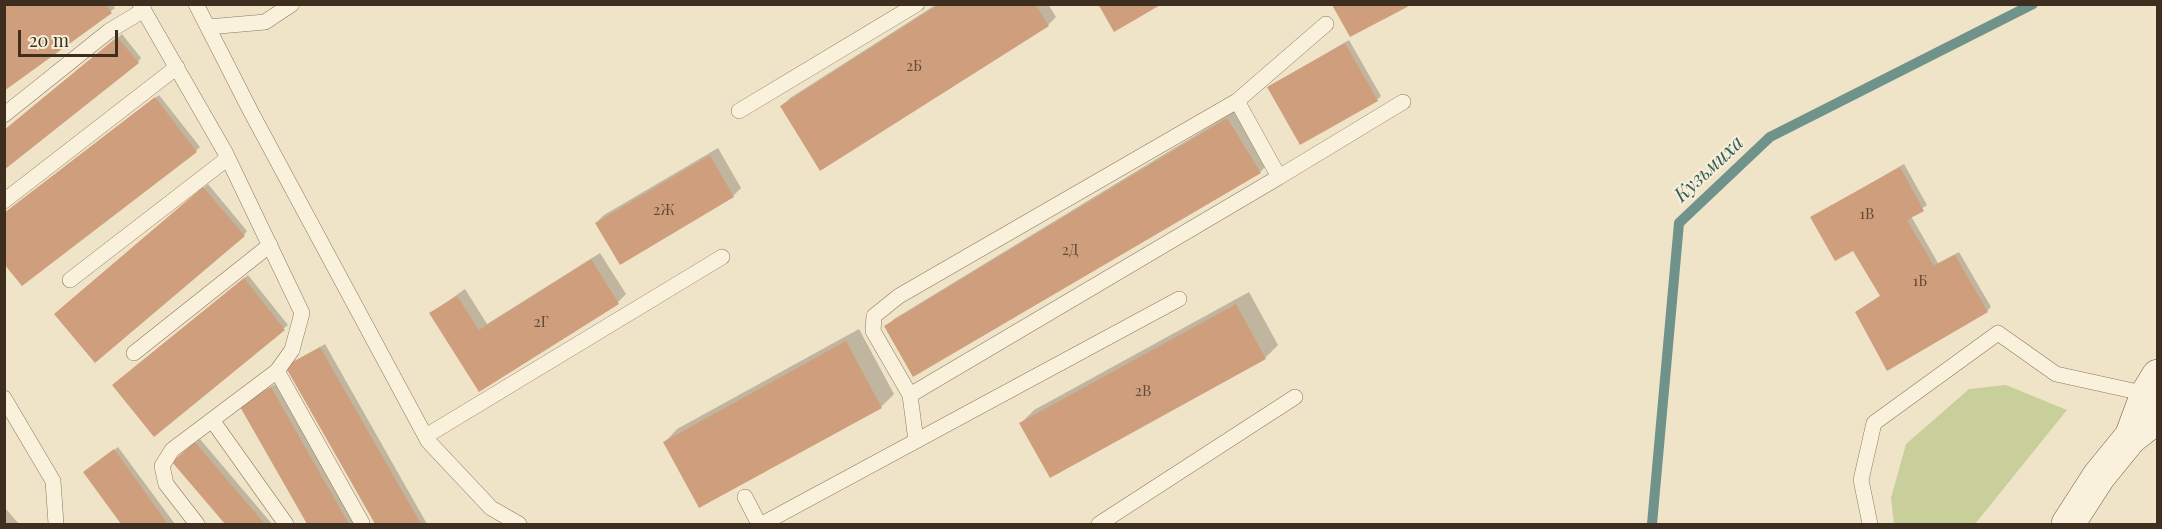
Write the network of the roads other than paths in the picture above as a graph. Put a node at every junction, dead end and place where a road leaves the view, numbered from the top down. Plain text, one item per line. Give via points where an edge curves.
1 (196, 4) edge
2 (292, 4) edge
3 (916, 4) edge
4 (142, 7) edge
5 (1326, 24) dead end
6 (208, 27) junction
7 (177, 67) junction
8 (1237, 101) junction
9 (1403, 102) dead end
10 (739, 111) dead end
11 (4, 115) edge
12 (228, 158) junction
13 (1278, 177) junction
14 (4, 201) edge
15 (270, 245) junction
16 (723, 257) dead end
17 (70, 280) dead end
18 (1179, 299) dead end
19 (134, 353) dead end
20 (277, 371) junction
21 (910, 395) junction
22 (2154, 395) edge
23 (4, 398) edge
24 (1295, 398) dead end
25 (212, 420) junction
26 (426, 436) junction
27 (916, 441) junction
28 (745, 497) dead end
29 (491, 508) junction
30 (362, 523) dead end
31 (56, 525) edge
32 (197, 525) edge
33 (286, 525) edge
34 (495, 525) edge
35 (519, 525) edge
36 (761, 525) edge
37 (1099, 525) edge
38 (1870, 525) edge
39 (2068, 525) edge

1 - 6 lane
2 - 6 lane via 265,22
3 - 10 lane
4 - 7 lane
4 - 11 lane
5 - 8 lane
6 - 26 lane
7 - 12 lane
7 - 14 lane
8 - 13 lane
8 - 21 lane via 899,296 874,316 873,331
9 - 13 lane
12 - 15 lane
12 - 17 lane
13 - 21 lane
15 - 19 lane
15 - 20 lane via 302,313 292,350
16 - 26 lane
18 - 27 lane
20 - 25 lane
20 - 30 lane
21 - 27 lane
22 - 38 lane via 2056,374 1998,333 1874,423 1861,480
22 - 39 main road via 2130,438 2099,476
23 - 31 lane via 52,481
24 - 37 lane
25 - 32 lane via 172,450 162,466 166,484
25 - 33 lane
26 - 29 lane
27 - 36 lane
28 - 36 lane
29 - 34 lane
29 - 35 lane

